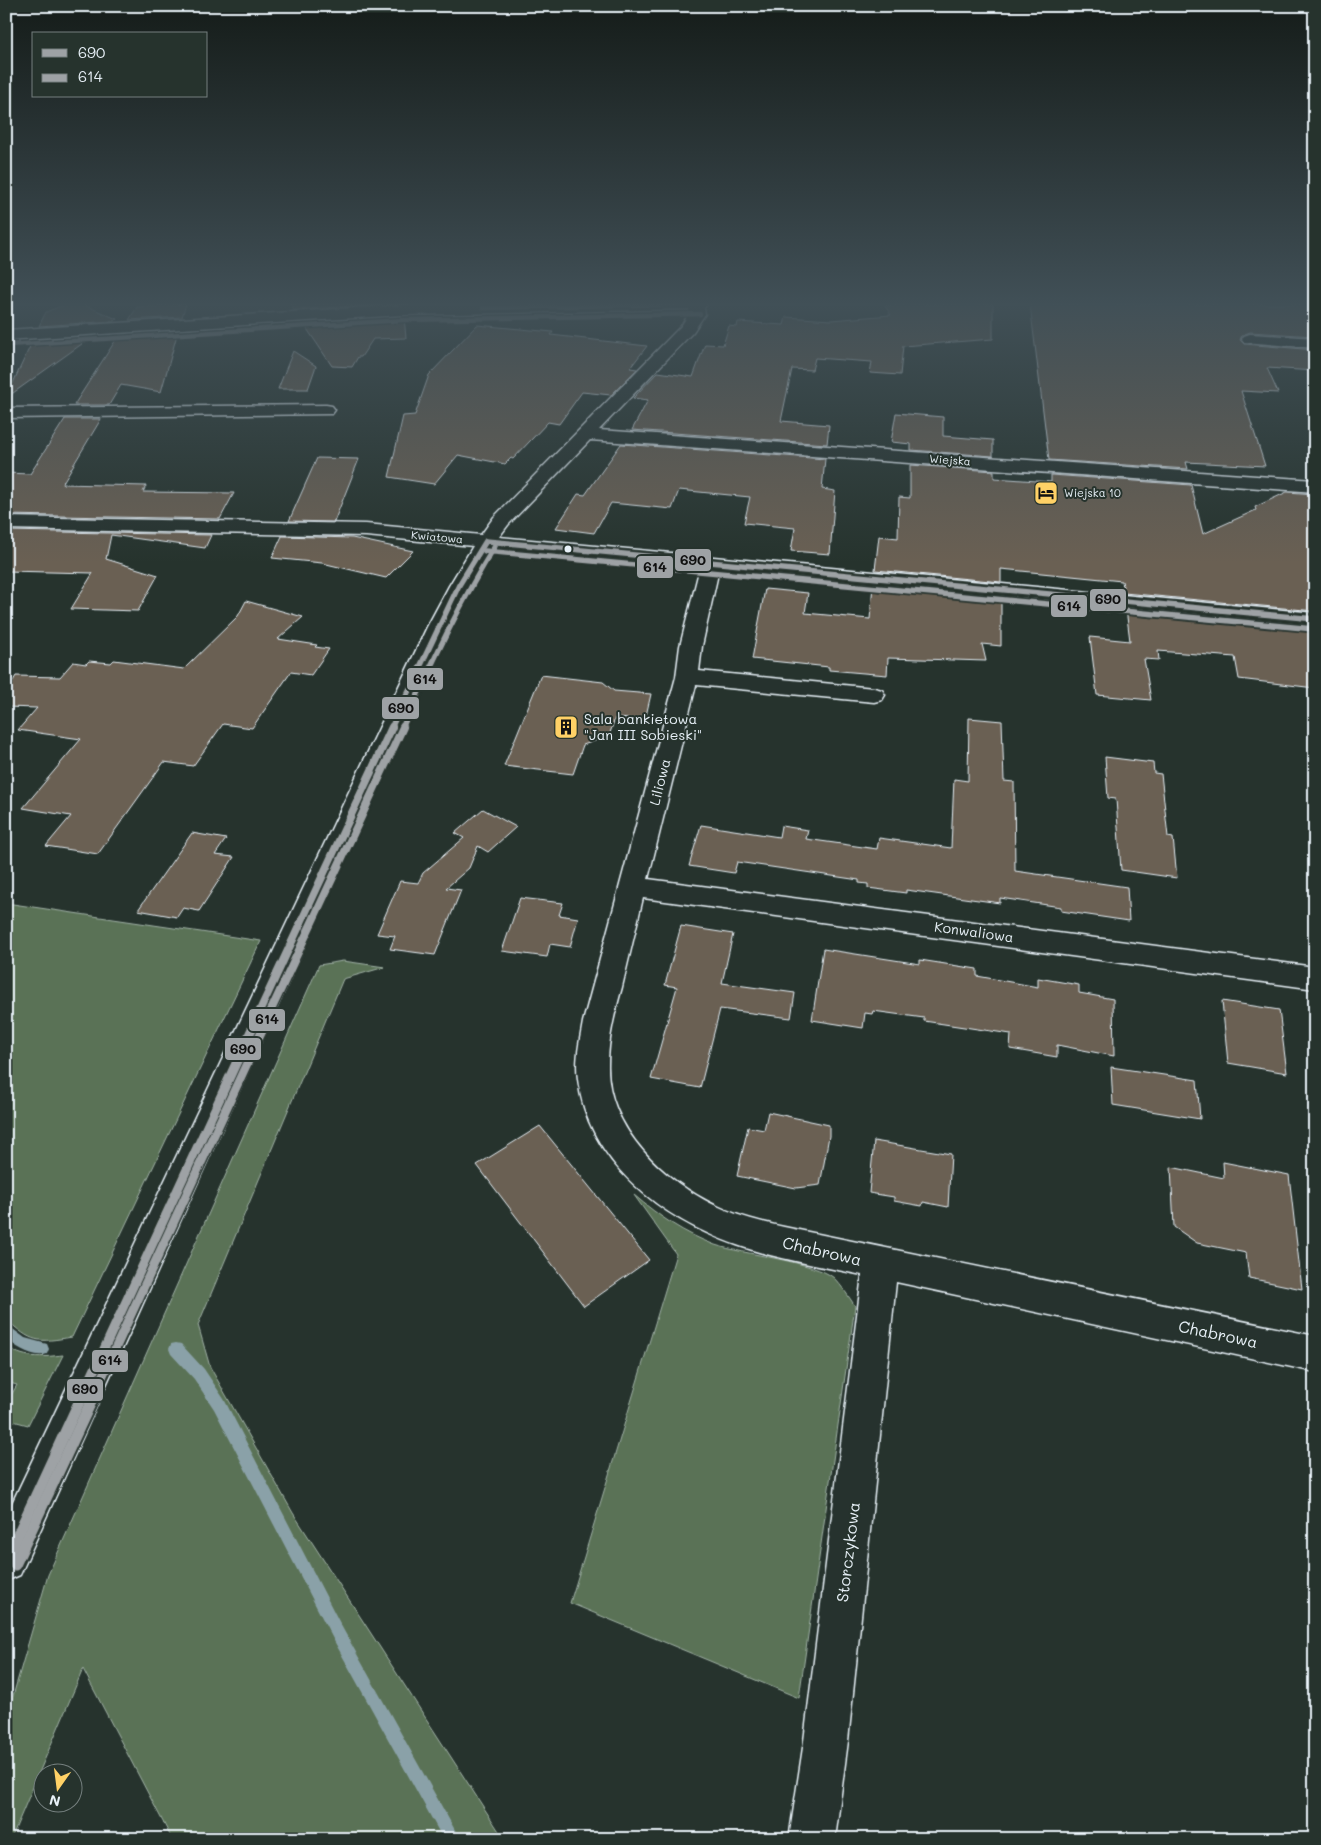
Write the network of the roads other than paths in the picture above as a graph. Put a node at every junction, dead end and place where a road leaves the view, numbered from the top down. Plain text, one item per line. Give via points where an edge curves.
1 (628, 390) edge
2 (326, 410) dead end
3 (6, 413) edge
4 (586, 434) junction
5 (1315, 486) edge
6 (6, 523) edge
7 (486, 541) junction
8 (711, 562) junction
9 (1315, 618) edge
10 (687, 677) junction
11 (874, 695) dead end
12 (633, 887) junction
13 (1315, 978) edge
14 (881, 1264) junction
15 (1315, 1354) edge
16 (6, 1561) edge
17 (812, 1839) edge

1 - 4 street
2 - 3 street
4 - 5 street, Wiejska
4 - 7 street via 512,509
6 - 7 street, Kwiatowa via 366,530
7 - 8 street, Kwiatowa
7 - 16 street via 438,628
8 - 9 street, Kwiatowa
8 - 10 street, Liliowa
10 - 11 street
10 - 12 street, Liliowa
12 - 13 street, Konwaliowa
12 - 14 street, Chabrowa via 593,1053 593,1080 611,1131 653,1183 683,1205 728,1227
14 - 15 street, Chabrowa
14 - 17 street, Storczykowa

